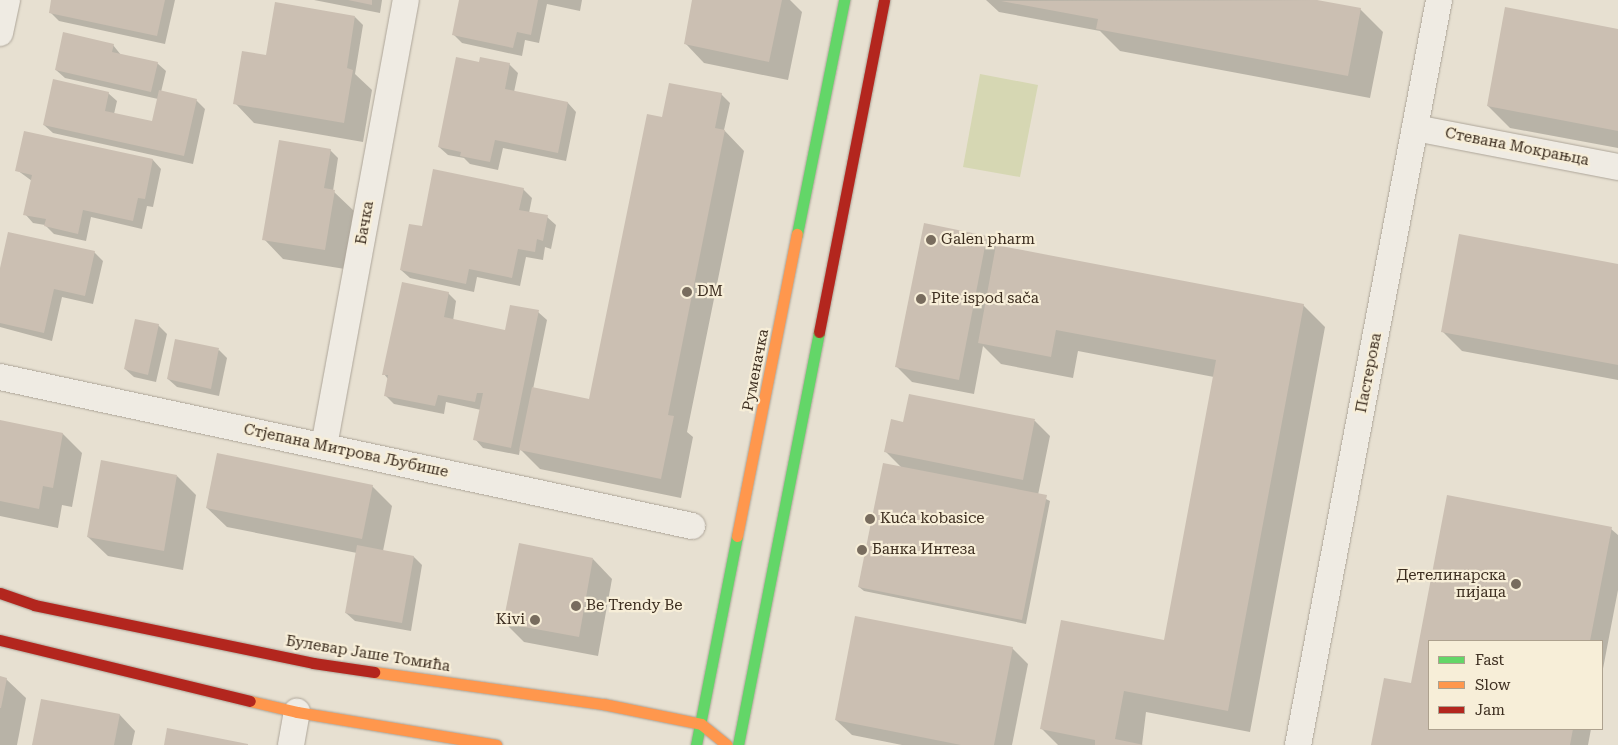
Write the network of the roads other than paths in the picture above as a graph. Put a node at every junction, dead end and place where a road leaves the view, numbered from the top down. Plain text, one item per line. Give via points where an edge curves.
1 (6, 0) edge
2 (406, 0) edge
3 (844, 0) edge
4 (884, 0) edge
5 (1439, 0) edge
6 (0, 33) edge
7 (1415, 128) junction
8 (1618, 167) edge
9 (0, 377) edge
10 (324, 446) junction
11 (692, 526) dead end
12 (0, 593) edge
13 (0, 640) edge
14 (297, 712) junction
15 (701, 724) junction
16 (291, 745) edge
17 (496, 745) edge
18 (696, 745) edge
19 (727, 745) edge
20 (738, 745) edge
21 (1298, 745) edge

1 - 6 street
2 - 10 street, Бачка
3 - 15 street, Руменачка
4 - 20 street
5 - 7 street, Пастерова
7 - 8 street, Стевана Мокрањца
7 - 21 street, Пастерова
9 - 10 street, Стјепана Митрова Љубише
10 - 11 street, Стјепана Митрова Љубише
12 - 15 street, Булевар Јаше Томића via 34,605 313,663 603,704
13 - 14 street
14 - 16 street
14 - 17 street
15 - 18 street, Руменачка
15 - 19 street, Булевар Јаше Томића

